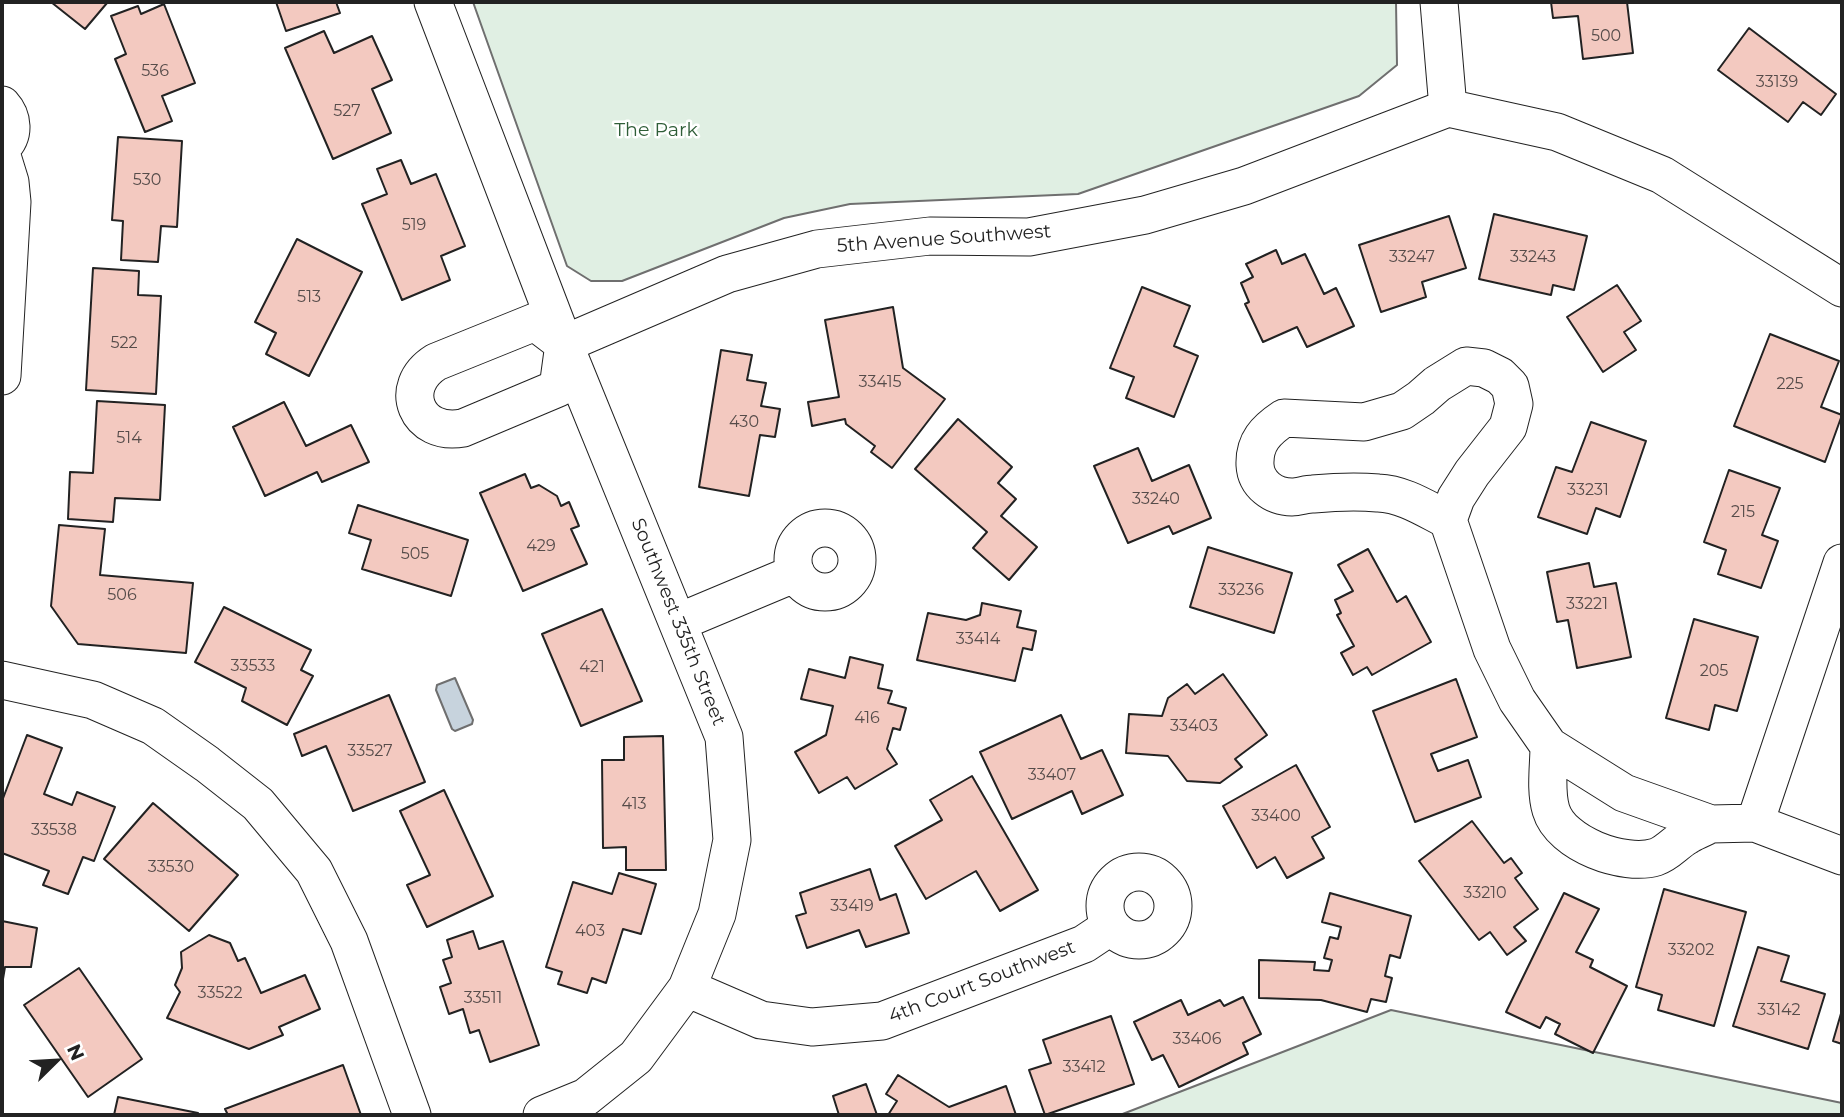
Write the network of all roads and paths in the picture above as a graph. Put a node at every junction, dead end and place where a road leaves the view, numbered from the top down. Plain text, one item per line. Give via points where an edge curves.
1 (433, 2) edge
2 (1439, 2) edge
3 (2, 105) edge
4 (1448, 108) junction
5 (2, 147) edge
6 (2, 156) edge
7 (1842, 288) edge
8 (564, 344) junction
9 (2, 376) edge
10 (1448, 520) junction
11 (1842, 563) edge
12 (796, 573) dead end
13 (679, 622) junction
14 (2, 680) edge
15 (1549, 746) junction
16 (1755, 823) junction
17 (1711, 824) junction
18 (1842, 856) edge
19 (1111, 926) dead end
20 (687, 988) junction
21 (412, 1115) edge
22 (542, 1115) edge

1 - 8 street, Southwest 335th Street
2 - 4 street
3 - 5 street via 8,111 11,133
4 - 7 street via 1557,132 1662,175
4 - 8 street, 5th Avenue Southwest via 1244,186 1145,215 1029,237 930,236 817,249 727,274
6 - 9 street via 12,202
8 - 13 street, Southwest 335th Street
10 - 10 street via 1456,498 1508,426 1514,404 1510,386 1483,368 1466,366 1402,411 1384,418 1364,422 1284,418 1259,439 1255,469 1262,485 1272,493 1291,497 1389,494
10 - 15 street via 1492,649 1517,700
11 - 16 street
12 - 13 street
13 - 20 street, Southwest 335th Street via 724,737 732,840 717,914
14 - 21 street via 93,700 153,726 258,804 314,871 343,929
15 - 17 street via 1624,793
15 - 17 street via 1551,812 1561,828 1597,851 1635,860 1654,857
16 - 17 street
16 - 18 street
19 - 20 street, 4th Court Southwest via 1084,944 882,1021 813,1027 761,1020
20 - 22 street, Southwest 335th Street via 636,1057 586,1097

